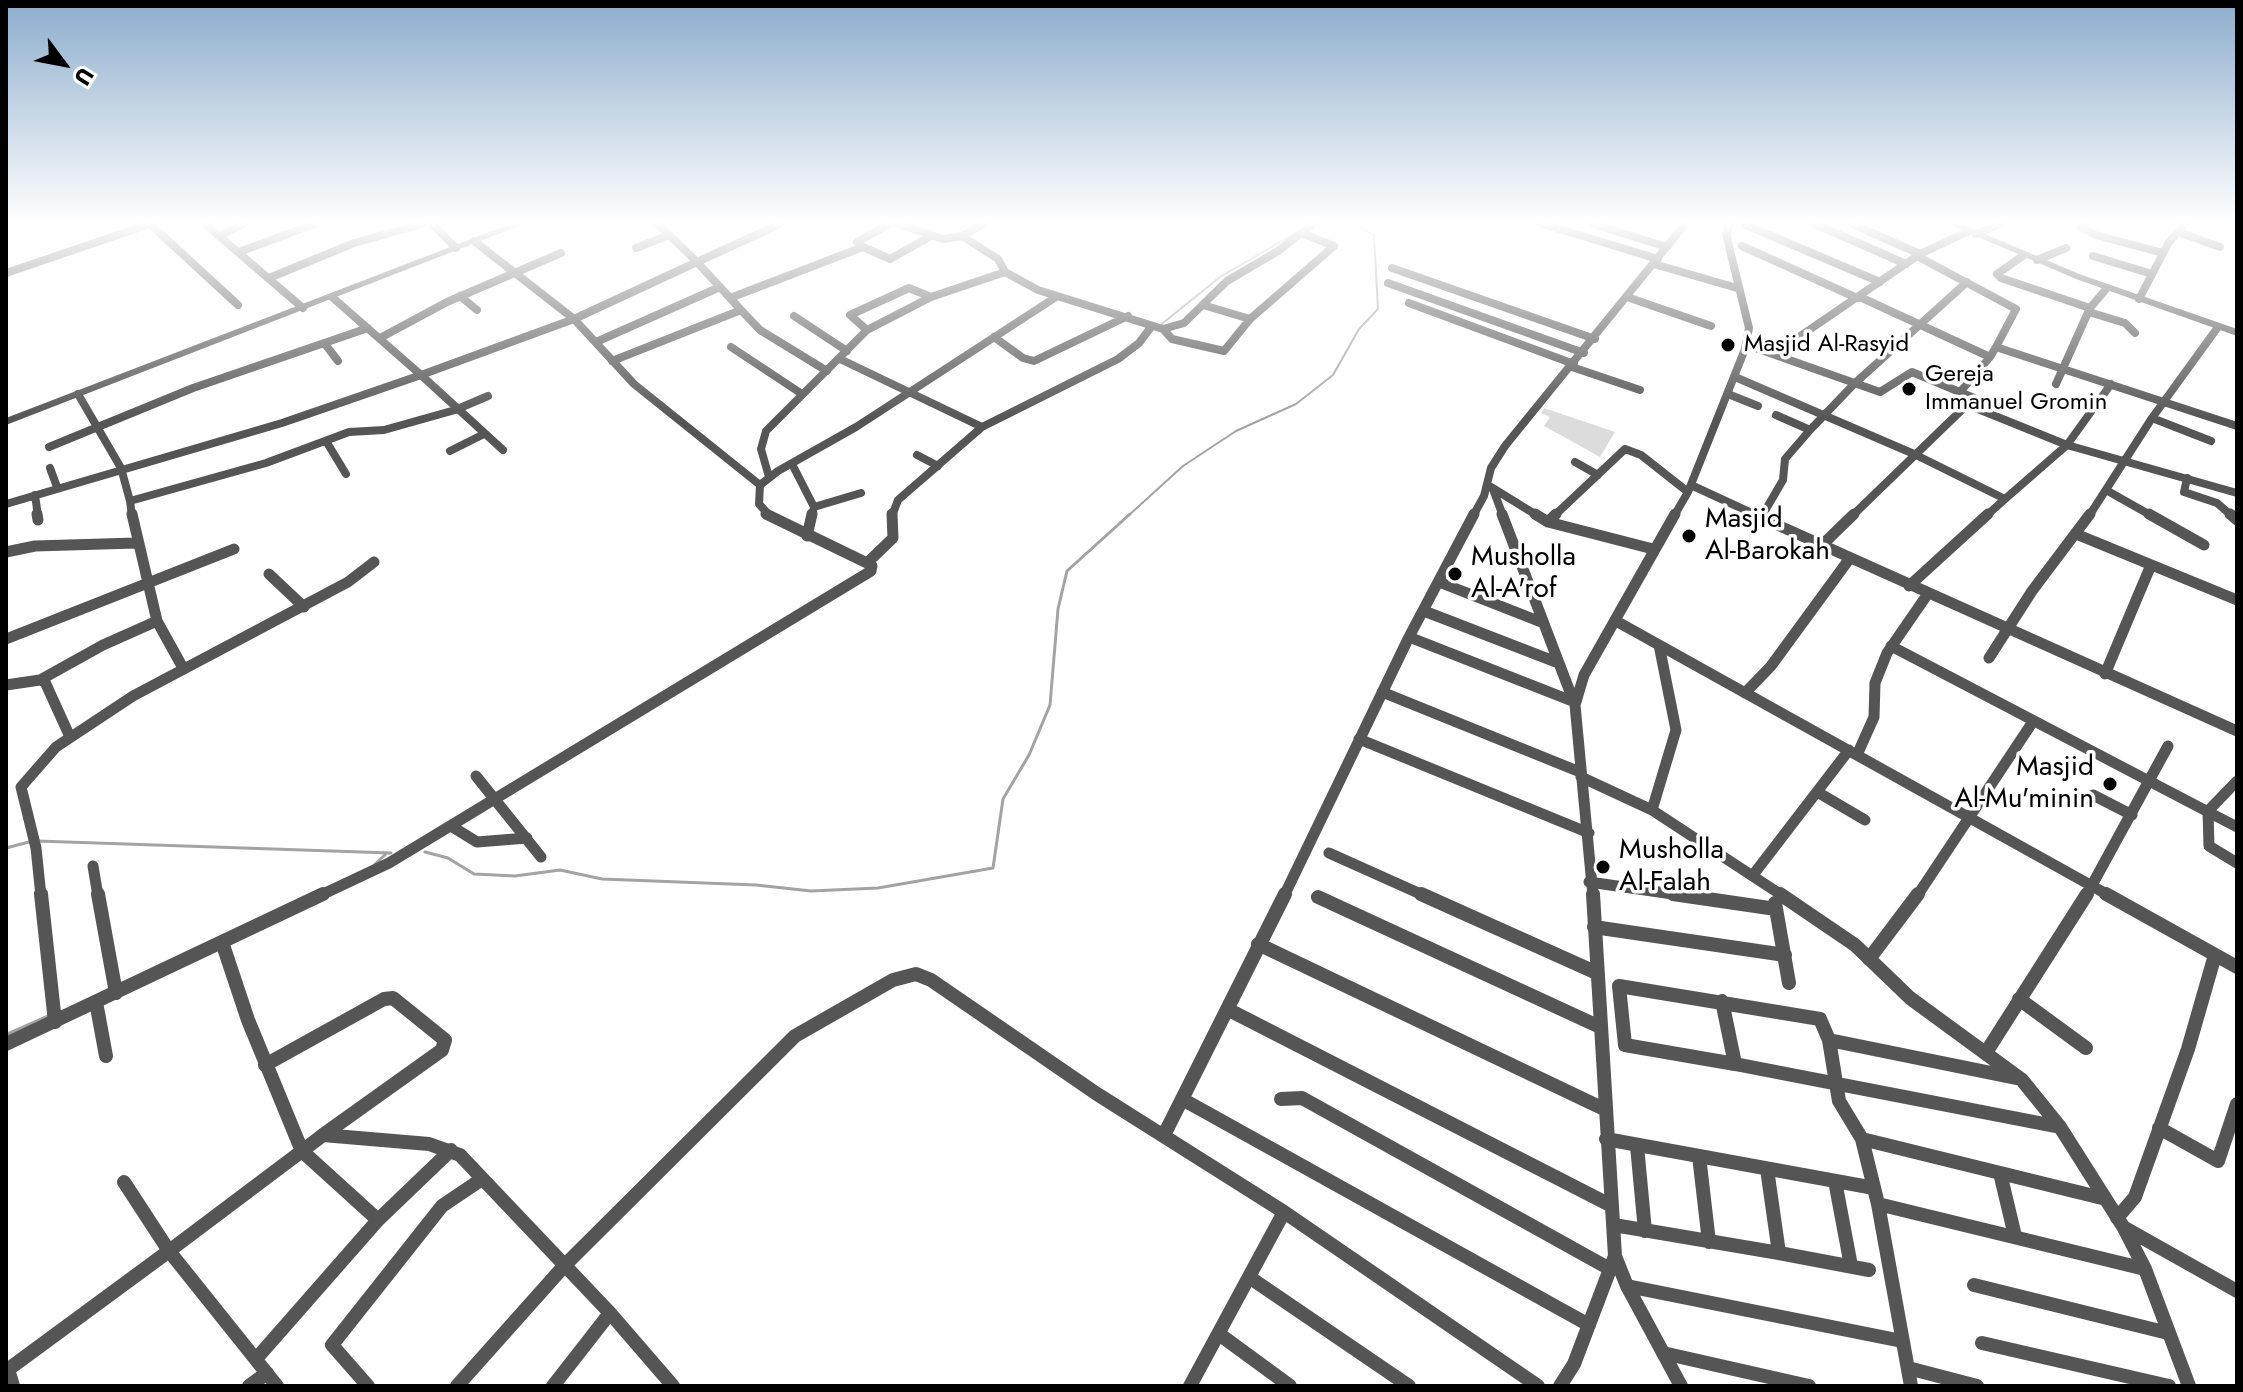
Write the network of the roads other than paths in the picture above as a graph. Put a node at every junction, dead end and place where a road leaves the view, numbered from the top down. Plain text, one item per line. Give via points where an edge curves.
1 (221, 289) edge
2 (281, 289) edge
3 (352, 289) edge
4 (477, 289) edge
5 (535, 289) edge
6 (639, 289) edge
7 (716, 289) edge
8 (722, 289) edge
9 (754, 289) edge
10 (907, 289) edge
11 (911, 289) edge
12 (955, 289) edge
13 (1040, 289) edge
14 (1219, 289) edge
15 (1285, 289) edge
16 (1405, 289) edge
17 (1452, 289) edge
18 (1633, 289) edge
19 (1737, 289) edge
20 (1838, 289) edge
21 (1870, 289) edge
22 (1960, 289) edge
23 (1981, 289) edge
24 (1990, 289) edge
25 (2031, 289) edge
26 (2106, 289) edge
27 (2110, 289) edge
28 (2144, 289) edge
29 (1987, 292) junction
30 (460, 296) junction
31 (332, 297) junction
32 (931, 297) junction
33 (1056, 297) junction
34 (1627, 297) junction
35 (730, 298) junction
36 (1858, 298) junction
37 (2139, 299) junction
38 (1409, 303) dead end
39 (238, 305) dead end
40 (1203, 305) junction
41 (303, 308) junction
42 (477, 310) dead end
43 (741, 310) junction
44 (2090, 310) junction
45 (794, 316) dead end
46 (1128, 316) junction
47 (574, 319) junction
48 (1250, 319) junction
49 (1711, 326) dead end
50 (1922, 326) junction
51 (2218, 327) junction
52 (368, 328) junction
53 (1157, 328) junction
54 (867, 330) junction
55 (2135, 333) dead end
56 (2237, 333) edge
57 (994, 337) junction
58 (380, 338) junction
59 (1595, 339) junction
60 (596, 342) junction
61 (325, 344) junction
62 (1750, 346) junction
63 (731, 347) dead end
64 (1996, 347) junction
65 (847, 351) junction
66 (1584, 353) junction
67 (1774, 354) junction
68 (1990, 357) junction
69 (840, 359) junction
70 (338, 361) dead end
71 (612, 361) junction
72 (1573, 366) junction
73 (2065, 368) junction
74 (827, 371) junction
75 (421, 375) junction
76 (1739, 378) junction
77 (1854, 384) junction
78 (2056, 384) dead end
79 (2111, 384) junction
80 (911, 390) junction
81 (1640, 390) dead end
82 (1960, 392) junction
83 (78, 394) junction
84 (802, 394) junction
85 (1728, 394) junction
86 (488, 396) dead end
87 (2163, 402) junction
88 (1968, 405) junction
89 (1758, 406) dead end
90 (455, 410) junction
91 (1776, 415) dead end
92 (1825, 415) junction
93 (2152, 418) junction
94 (6, 422) edge
95 (98, 426) junction
96 (2237, 426) edge
97 (982, 427) junction
98 (1810, 430) junction
99 (484, 434) junction
100 (326, 441) junction
101 (2211, 441) dead end
102 (2067, 445) junction
103 (49, 447) dead end
104 (503, 450) dead end
105 (450, 451) dead end
106 (1914, 454) junction
107 (917, 455) dead end
108 (1575, 462) dead end
109 (792, 464) junction
110 (2124, 464) junction
111 (938, 466) junction
112 (50, 468) dead end
113 (121, 468) junction
114 (346, 474) dead end
115 (1598, 475) junction
116 (769, 477) junction
117 (2187, 478) junction
118 (760, 485) junction
119 (1489, 486) junction
120 (57, 487) junction
121 (1689, 489) junction
122 (2106, 490) junction
123 (861, 493) dead end
124 (2237, 493) edge
125 (35, 495) junction
126 (2005, 499) junction
127 (130, 501) junction
128 (6, 504) edge
129 (814, 507) junction
130 (1761, 518) junction
131 (38, 520) dead end
132 (2237, 520) edge
133 (1548, 522) junction
134 (2076, 534) junction
135 (807, 536) junction
136 (1822, 545) junction
137 (2204, 545) dead end
138 (137, 548) junction
139 (234, 549) dead end
140 (1653, 549) junction
141 (6, 552) edge
142 (1850, 558) junction
143 (374, 562) dead end
144 (869, 565) junction
145 (2151, 565) junction
146 (269, 574) dead end
147 (146, 581) junction
148 (1439, 582) junction
149 (1909, 586) junction
150 (1927, 595) junction
151 (2237, 600) edge
152 (304, 607) junction
153 (1424, 611) junction
154 (157, 621) junction
155 (1616, 621) junction
156 (1541, 622) junction
157 (2007, 630) junction
158 (1409, 637) junction
159 (6, 639) edge
160 (1659, 645) junction
161 (1891, 646) junction
162 (1989, 658) dead end
163 (1556, 662) junction
164 (183, 668) junction
165 (2105, 674) junction
166 (40, 680) junction
167 (6, 685) edge
168 (1382, 692) junction
169 (1745, 693) junction
170 (1574, 703) junction
171 (2032, 723) junction
172 (2237, 731) edge
173 (70, 737) junction
174 (1359, 739) junction
175 (2168, 746) dead end
176 (1853, 752) junction
177 (1581, 775) junction
178 (476, 776) dead end
179 (2149, 780) junction
180 (2237, 781) edge
181 (21, 787) junction
182 (6, 791) edge
183 (1819, 793) junction
184 (2093, 795) dead end
185 (497, 799) junction
186 (1652, 810) junction
187 (2208, 811) junction
188 (2132, 815) junction
189 (1971, 819) junction
190 (1865, 820) dead end
191 (451, 826) junction
192 (2237, 827) edge
193 (1589, 833) junction
194 (527, 838) junction
195 (1329, 853) dead end
196 (541, 857) dead end
197 (2237, 863) edge
198 (93, 866) dead end
199 (1753, 875) junction
200 (1589, 882) junction
201 (2091, 888) junction
202 (1774, 890) junction
203 (1318, 897) dead end
204 (1776, 909) junction
205 (1594, 927) junction
206 (1258, 944) junction
207 (223, 945) junction
208 (1785, 955) junction
209 (2215, 955) junction
210 (1869, 959) junction
211 (2237, 967) edge
212 (1597, 973) junction
213 (1789, 983) dead end
214 (116, 993) junction
215 (2019, 999) junction
216 (1722, 1001) junction
217 (96, 1002) junction
218 (1229, 1010) junction
219 (1620, 1017) junction
220 (1600, 1020) junction
221 (55, 1022) junction
222 (1829, 1040) junction
223 (6, 1044) edge
224 (2086, 1048) dead end
225 (1987, 1051) junction
226 (106, 1056) dead end
227 (1735, 1064) junction
228 (265, 1065) junction
229 (2022, 1080) junction
230 (1837, 1082) junction
231 (1182, 1099) junction
232 (1281, 1099) dead end
233 (2237, 1104) edge
234 (1606, 1110) junction
235 (2060, 1127) junction
236 (2159, 1128) junction
237 (323, 1135) junction
238 (1164, 1135) junction
239 (1606, 1139) junction
240 (1862, 1139) junction
241 (1637, 1146) junction
242 (451, 1150) junction
243 (302, 1151) junction
244 (1699, 1156) junction
245 (1767, 1169) junction
246 (2000, 1173) junction
247 (479, 1175) junction
248 (1835, 1181) junction
249 (124, 1182) dead end
250 (1874, 1188) junction
251 (2102, 1198) junction
252 (1878, 1204) junction
253 (1612, 1206) junction
254 (1284, 1212) junction
255 (378, 1220) junction
256 (2121, 1223) junction
257 (1614, 1225) junction
258 (1645, 1231) junction
259 (2015, 1236) junction
260 (1709, 1242) junction
261 (169, 1251) junction
262 (1779, 1253) junction
263 (1613, 1262) junction
264 (565, 1265) junction
265 (1851, 1266) junction
266 (2145, 1269) junction
267 (1869, 1270) dead end
268 (1249, 1277) junction
269 (1974, 1285) dead end
270 (1627, 1286) junction
271 (2237, 1291) edge
272 (610, 1313) junction
273 (1589, 1325) junction
274 (2168, 1333) junction
275 (1219, 1334) junction
276 (1902, 1341) junction
277 (1982, 1343) dead end
278 (1663, 1353) junction
279 (1908, 1368) junction
280 (7, 1370) edge
281 (267, 1373) edge
282 (13, 1386) edge
283 (249, 1386) edge
284 (368, 1386) edge
285 (457, 1386) edge
286 (553, 1386) edge
287 (673, 1386) edge
288 (1190, 1386) edge
289 (1290, 1386) edge
290 (1409, 1386) edge
291 (1538, 1386) edge
292 (1560, 1386) edge
293 (1681, 1386) edge
294 (1809, 1386) edge
295 (1911, 1386) edge
296 (1977, 1386) edge
297 (2169, 1386) edge
298 (2189, 1386) edge

1 - 39 street
2 - 41 street
3 - 31 street
4 - 30 street
5 - 47 street
6 - 47 street
7 - 60 street
8 - 35 street
9 - 35 street
10 - 54 street via 850,315
11 - 32 street
12 - 32 street
13 - 33 street
14 - 40 street
15 - 48 street
16 - 66 street
17 - 59 street
18 - 34 street
19 - 62 street
20 - 36 street
21 - 36 street
22 - 50 street
23 - 29 street
24 - 29 street
25 - 44 street
26 - 44 street
27 - 37 street
28 - 37 street
29 - 64 street via 2016,309
30 - 42 street
30 - 58 street
31 - 41 street
31 - 52 street
32 - 54 street
33 - 46 street
33 - 57 street
34 - 49 street
34 - 59 street
35 - 43 street
36 - 50 street
36 - 67 street
37 - 51 street
38 - 72 street
40 - 48 street
40 - 53 street via 1184,323
41 - 83 street
43 - 71 street
43 - 74 street via 760,330
44 - 55 street via 2125,323
44 - 73 street
45 - 65 street
46 - 53 street
46 - 57 street via 1034,361
47 - 60 street
47 - 75 street
48 - 53 street via 1221,352 1172,339
50 - 68 street
50 - 77 street
51 - 56 street
51 - 87 street
52 - 58 street
52 - 61 street
53 - 97 street via 1118,359
54 - 65 street
57 - 80 street
58 - 75 street
59 - 66 street
60 - 71 street
61 - 70 street
61 - 95 street
62 - 67 street
62 - 76 street
63 - 84 street
64 - 68 street
64 - 73 street
65 - 69 street
66 - 72 street
67 - 77 street
68 - 82 street
69 - 74 street
69 - 80 street
71 - 118 street
72 - 81 street
72 - 119 street via 1505,446
73 - 78 street
73 - 79 street
74 - 84 street
75 - 90 street
75 - 113 street via 282,423
76 - 85 street
76 - 92 street
77 - 82 street via 1883,392 1912,372
77 - 92 street
79 - 87 street
79 - 102 street
80 - 97 street
80 - 109 street
82 - 88 street via 1973,397
83 - 94 street
83 - 95 street
84 - 116 street via 762,439
85 - 89 street
85 - 121 street
86 - 90 street
87 - 93 street
87 - 96 street
88 - 102 street
88 - 106 street
90 - 99 street
90 - 100 street
91 - 98 street
92 - 98 street
92 - 106 street
93 - 101 street
93 - 110 street
95 - 103 street
95 - 113 street
97 - 111 street
98 - 130 street via 1785,459 1783,480
99 - 104 street
99 - 105 street
100 - 114 street
100 - 127 street
102 - 110 street
102 - 126 street
106 - 126 street
106 - 136 street
107 - 111 street
108 - 115 street
109 - 116 street
109 - 129 street
110 - 117 street
110 - 122 street
111 - 144 street via 894,505 893,538
112 - 120 street
113 - 120 street
113 - 127 street
115 - 121 street via 1628,449
115 - 133 street
116 - 118 street
117 - 124 street
117 - 132 street via 2184,492 2217,503
118 - 135 street via 762,510
119 - 133 street
119 - 148 street
119 - 156 street
120 - 125 street
121 - 130 street
121 - 140 street
122 - 134 street
122 - 137 street
123 - 129 street
125 - 128 street
125 - 131 street
126 - 149 street
127 - 138 street
129 - 135 street
130 - 136 street
133 - 140 street
134 - 145 street
134 - 157 street
135 - 144 street
136 - 142 street
138 - 141 street via 35,546
138 - 147 street
139 - 147 street
140 - 155 street
142 - 149 street
142 - 169 street
143 - 152 street
144 - 185 street via 857,581
145 - 151 street
145 - 165 street
146 - 152 street
147 - 154 street
147 - 159 street
148 - 153 street
148 - 156 street
149 - 150 street
150 - 157 street
150 - 161 street
152 - 164 street
153 - 158 street
153 - 163 street
154 - 164 street
154 - 166 street
155 - 160 street
155 - 170 street
156 - 163 street
157 - 162 street
157 - 165 street
158 - 168 street
158 - 170 street
160 - 169 street
160 - 186 street via 1676,730
161 - 171 street
161 - 176 street via 1875,683 1874,717
163 - 170 street
164 - 173 street
165 - 172 street
166 - 167 street
166 - 173 street
168 - 174 street
168 - 177 street
169 - 176 street
170 - 177 street
171 - 179 street
171 - 189 street
173 - 181 street
174 - 193 street
174 - 206 street
175 - 179 street
176 - 183 street
176 - 189 street
177 - 186 street
177 - 193 street
178 - 185 street
179 - 187 street
179 - 188 street
180 - 187 street
181 - 182 street
181 - 221 street via 35,843
183 - 190 street
183 - 199 street
184 - 188 street
185 - 191 street
185 - 194 street
186 - 199 street
187 - 192 street
187 - 197 street via 2209,846
188 - 201 street
189 - 201 street
189 - 210 street
191 - 194 street via 477,842
191 - 207 street via 389,863
193 - 200 street
194 - 196 street
195 - 212 street
198 - 214 street
199 - 202 street
200 - 204 street
200 - 205 street
201 - 209 street
201 - 215 street
202 - 204 street
202 - 210 street
203 - 220 street
204 - 208 street
205 - 208 street
205 - 212 street
206 - 218 street
206 - 234 street
207 - 214 street
207 - 228 street
208 - 213 street
209 - 211 street
209 - 236 street
210 - 225 street via 1910,998
212 - 220 street
214 - 217 street
215 - 224 street
215 - 225 street
216 - 219 street via 1624,984 1619,986
216 - 222 street via 1812,1015 1825,1025
216 - 227 street
217 - 221 street
217 - 226 street
218 - 231 street
218 - 253 street
219 - 220 street
219 - 227 street via 1623,1041 1629,1047
220 - 234 street
221 - 223 street
222 - 229 street
222 - 230 street
225 - 229 street
227 - 230 street
228 - 237 street via 384,999 393,998 445,1040 442,1050
228 - 243 street
229 - 235 street
230 - 235 street
230 - 240 street via 1839,1101
231 - 238 street
231 - 273 street
232 - 263 street via 1302,1098
233 - 236 street via 2218,1161
234 - 239 street
235 - 251 street
236 - 256 street
237 - 242 street
237 - 243 street
238 - 254 street
238 - 264 street via 923,975 904,975 795,1036
239 - 241 street
239 - 253 street
240 - 246 street
240 - 250 street
241 - 244 street
241 - 258 street
242 - 247 street
242 - 255 street
243 - 255 street
243 - 261 street
244 - 245 street
244 - 260 street
245 - 248 street
245 - 262 street
246 - 251 street
246 - 259 street
247 - 264 street
247 - 284 street via 442,1206 332,1345
248 - 250 street
248 - 265 street
249 - 261 street
250 - 252 street
251 - 256 street
252 - 259 street
252 - 276 street
253 - 257 street
254 - 268 street
254 - 291 street
255 - 281 street
256 - 266 street
256 - 271 street
257 - 258 street
257 - 263 street
258 - 260 street
259 - 266 street
260 - 262 street
261 - 280 street
261 - 281 street
262 - 265 street
263 - 270 street
263 - 273 street
264 - 272 street
264 - 285 street
265 - 267 street
266 - 274 street
268 - 275 street
268 - 290 street
269 - 274 street
270 - 276 street
270 - 278 street
272 - 286 street
272 - 287 street
273 - 292 street
274 - 298 street
275 - 288 street
275 - 289 street
276 - 279 street
277 - 297 street
278 - 293 street
278 - 294 street
279 - 295 street
279 - 296 street
280 - 282 street
281 - 283 street

